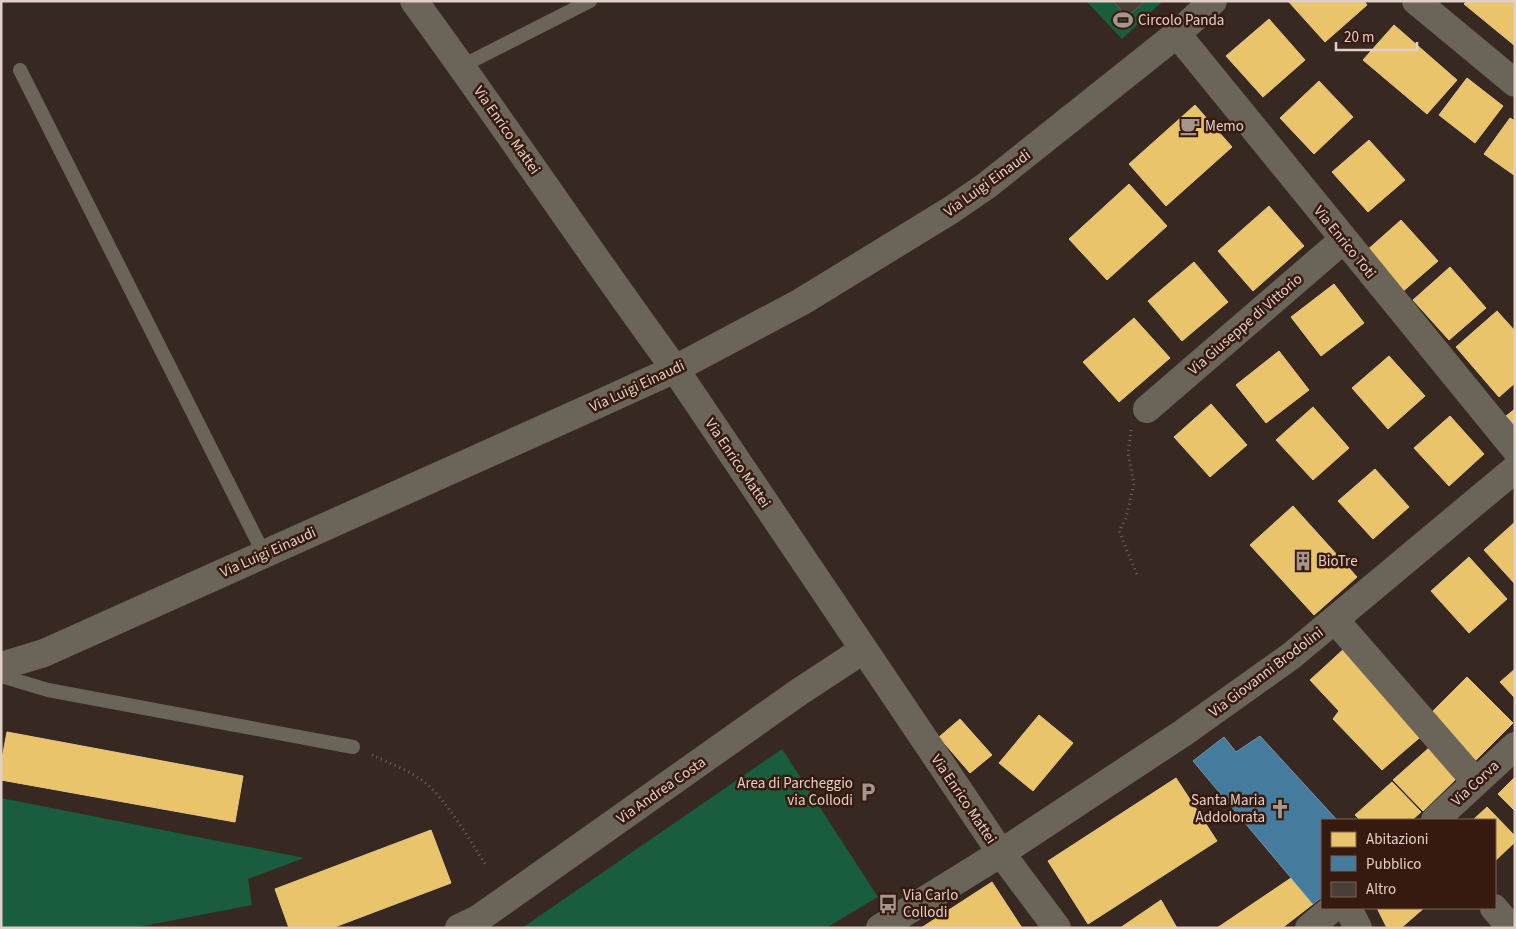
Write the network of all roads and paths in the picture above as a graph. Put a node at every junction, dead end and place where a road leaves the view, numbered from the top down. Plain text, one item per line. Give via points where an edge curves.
1 (414, 1) edge
2 (590, 1) edge
3 (1213, 1) edge
4 (1416, 1) edge
5 (1177, 34) junction
6 (462, 66) junction
7 (20, 70) dead end
8 (1515, 83) edge
9 (1343, 240) junction
10 (675, 369) junction
11 (1147, 409) joint
12 (1515, 448) edge
13 (1515, 469) edge
14 (264, 554) junction
15 (1138, 577) dead end
16 (1335, 620) junction
17 (863, 650) junction
18 (1, 666) edge
19 (1, 676) edge
20 (1515, 746) edge
21 (353, 747) joint
22 (1476, 782) junction
23 (1436, 819) edge
24 (1001, 853) junction
25 (488, 867) dead end
26 (1332, 909) edge
27 (1348, 909) edge
28 (1495, 909) edge
29 (459, 928) edge
30 (880, 928) edge
31 (1057, 928) edge
32 (1309, 928) edge
33 (1358, 928) edge
34 (1511, 928) edge

1 - 6 street, Via Enrico Mattei
2 - 6 lane
3 - 5 street, Via Luigi Einaudi
4 - 8 street
5 - 9 street, Via Enrico Toti
5 - 10 street, Via Luigi Einaudi via 964,202 801,302
6 - 10 street, Via Enrico Mattei
7 - 14 lane
9 - 11 street, Via Giuseppe di Vittorio
9 - 12 street, Via Enrico Toti
10 - 14 street, Via Luigi Einaudi
10 - 17 street, Via Enrico Mattei
11 - 15 path via 1132,424 1128,453 1134,484 1126,518 1119,531
13 - 16 street, Via Giovanni Brodolini
14 - 18 street, Via Luigi Einaudi via 44,653
16 - 22 street
16 - 24 street, Via Giovanni Brodolini via 1291,656 1183,733
17 - 24 street, Via Enrico Mattei
17 - 29 street, Via Andrea Costa via 478,919
19 - 21 lane via 48,690
20 - 22 street, Via Corva
21 - 25 path via 397,765 431,788 458,821
22 - 23 street, Via Corva
24 - 30 street
24 - 31 street, Via Enrico Mattei
26 - 32 street
27 - 33 street
28 - 34 street

